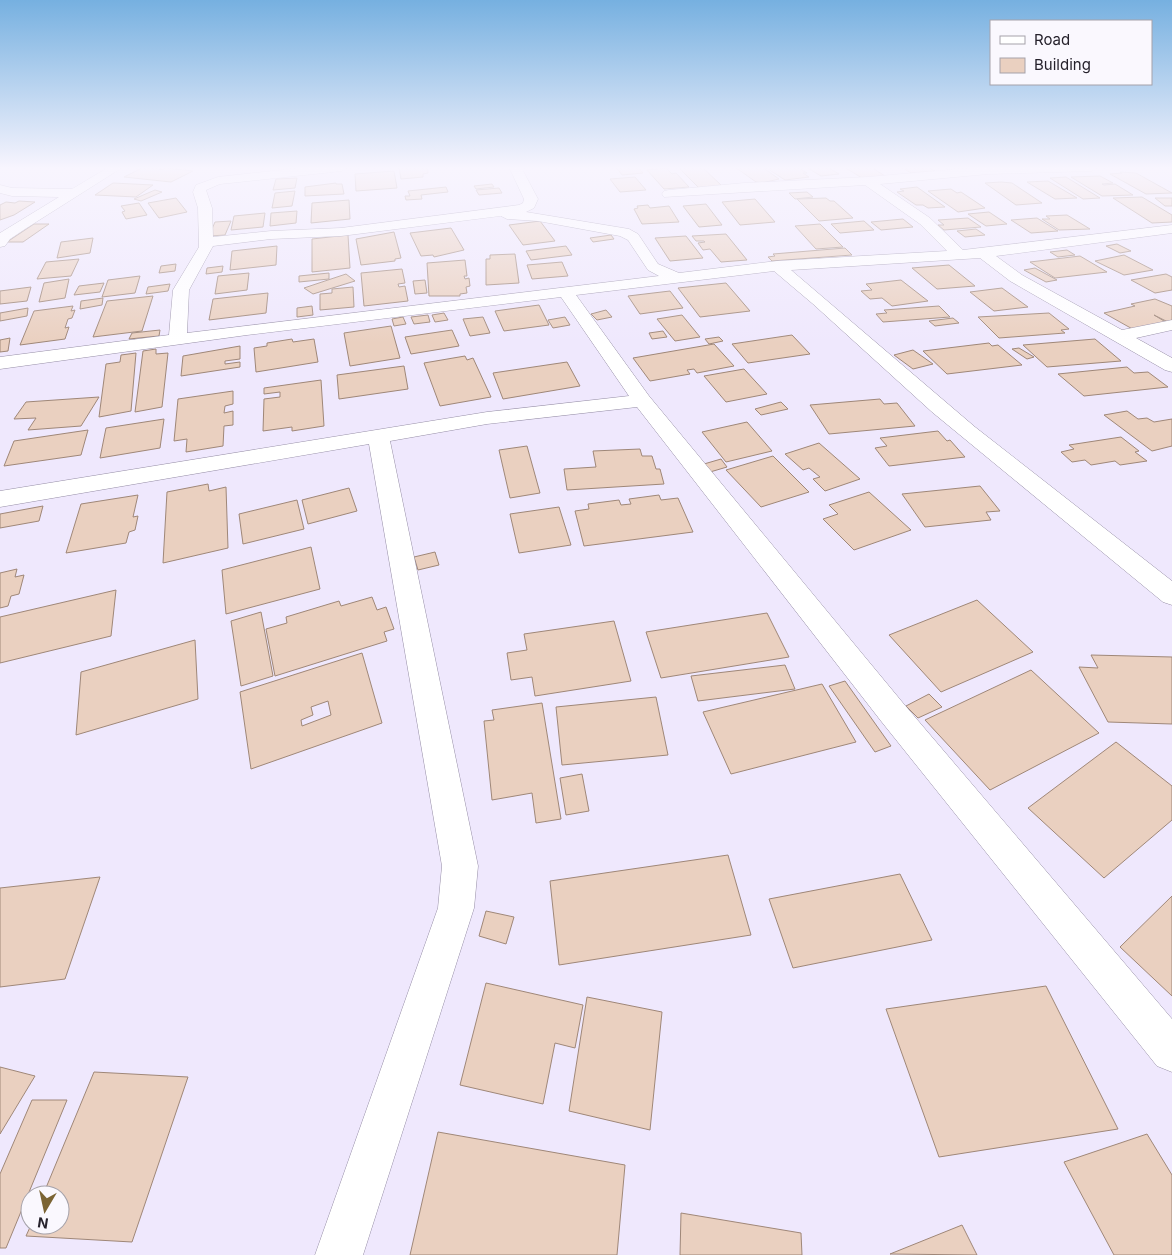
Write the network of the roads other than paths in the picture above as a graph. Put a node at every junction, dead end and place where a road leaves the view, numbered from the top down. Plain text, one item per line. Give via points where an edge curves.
1 (21, 226) edge
2 (206, 226) edge
3 (394, 226) edge
4 (587, 226) edge
5 (930, 226) edge
6 (1172, 229) edge
7 (3, 237) edge
8 (206, 242) junction
9 (983, 253) junction
10 (960, 255) junction
11 (777, 266) junction
12 (651, 275) junction
13 (566, 293) junction
14 (1172, 325) edge
15 (1121, 336) junction
16 (178, 339) junction
17 (0, 363) edge
18 (1172, 366) edge
19 (642, 400) junction
20 (378, 436) junction
21 (0, 499) edge
22 (1172, 595) edge
23 (1172, 1051) edge
24 (339, 1255) edge

1 - 7 street
2 - 8 street
3 - 8 street
4 - 12 street via 633,236
5 - 10 street
6 - 9 street
8 - 16 street via 181,290
9 - 10 street
9 - 15 street via 1016,278
10 - 11 street
11 - 12 street via 678,279
11 - 22 street via 819,299 940,409
12 - 13 street
13 - 16 street
13 - 19 street
14 - 15 street
15 - 18 street
16 - 17 street
19 - 20 street via 487,418
19 - 23 street via 892,712
20 - 21 street
20 - 24 street via 460,866 456,908

